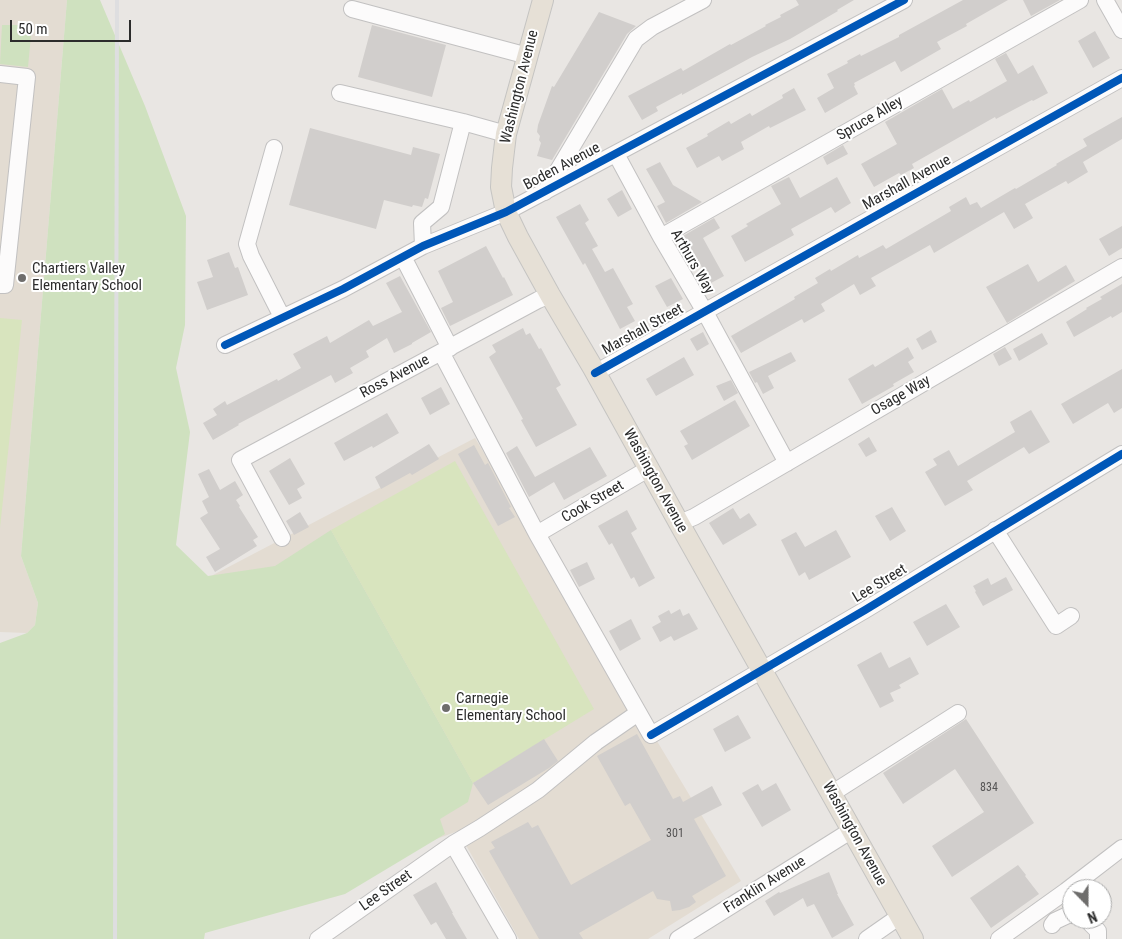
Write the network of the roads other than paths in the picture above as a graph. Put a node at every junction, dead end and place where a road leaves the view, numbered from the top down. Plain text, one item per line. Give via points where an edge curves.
1 (543, 0) edge
2 (703, 0) edge
3 (904, 0) edge
4 (1080, 0) edge
5 (1105, 0) edge
6 (352, 9) dead end
7 (1122, 30) edge
8 (528, 56) junction
9 (0, 74) edge
10 (1122, 78) edge
11 (340, 93) dead end
12 (463, 122) junction
13 (506, 134) junction
14 (274, 148) dead end
15 (616, 154) junction
16 (545, 192) junction
17 (506, 212) junction
18 (661, 237) junction
19 (422, 246) junction
20 (403, 257) junction
21 (1122, 267) edge
22 (0, 285) edge
23 (550, 295) junction
24 (705, 312) junction
25 (282, 317) junction
26 (225, 344) dead end
27 (445, 350) junction
28 (595, 373) junction
29 (1122, 454) edge
30 (787, 462) junction
31 (648, 469) junction
32 (679, 524) junction
33 (995, 530) junction
34 (537, 534) junction
35 (282, 538) dead end
36 (1071, 616) dead end
37 (761, 670) junction
38 (638, 713) junction
39 (958, 713) dead end
40 (831, 794) junction
41 (852, 830) junction
42 (453, 844) junction
43 (1122, 848) edge
44 (900, 916) junction
45 (1062, 918) edge
46 (1052, 925) dead end
47 (318, 939) edge
48 (508, 939) edge
49 (678, 939) edge
50 (867, 939) edge
51 (913, 939) edge
52 (999, 939) edge

1 - 8 main road, Washington Avenue
2 - 16 street via 636,39
3 - 15 street, Boden Avenue
4 - 18 street, Spruce Alley
5 - 7 street
6 - 8 street
8 - 13 main road, Washington Avenue
9 - 22 street via 28,77 5,285
10 - 24 street, Marshall Avenue
11 - 12 street
12 - 13 street
12 - 19 street via 441,207 422,223
13 - 17 main road, Washington Avenue via 501,187
14 - 25 street via 247,244
15 - 16 street, Boden Avenue
15 - 18 street, Arthurs Way
16 - 17 street, Boden Avenue
17 - 19 street, Boden Avenue
17 - 23 main road, Washington Avenue
18 - 24 street, Arthurs Way
19 - 20 street, Boden Avenue
20 - 25 street, Boden Avenue
20 - 27 street
21 - 30 street, Osage Way
23 - 27 street, Ross Avenue
23 - 28 main road, Washington Avenue
24 - 28 street, Marshall Street
24 - 30 street, Arthurs Way
25 - 26 street, Boden Avenue
27 - 34 street
27 - 35 street, Ross Avenue via 240,460
28 - 31 main road, Washington Avenue
29 - 33 street, Lee Street
30 - 32 street, Osage Way
31 - 32 main road, Washington Avenue
31 - 34 street, Cook Street
32 - 37 main road, Washington Avenue
33 - 36 street via 1056,626
33 - 37 street, Lee Street
34 - 38 street
37 - 38 street, Lee Street via 651,735
37 - 40 main road, Washington Avenue
38 - 42 street, Lee Street via 596,742 538,790
39 - 40 street
40 - 41 main road, Washington Avenue
41 - 44 main road, Washington Avenue
41 - 49 street, Franklin Avenue
42 - 47 street, Lee Street
42 - 48 street
43 - 52 street
44 - 50 street
44 - 51 main road, Washington Avenue
45 - 46 street

